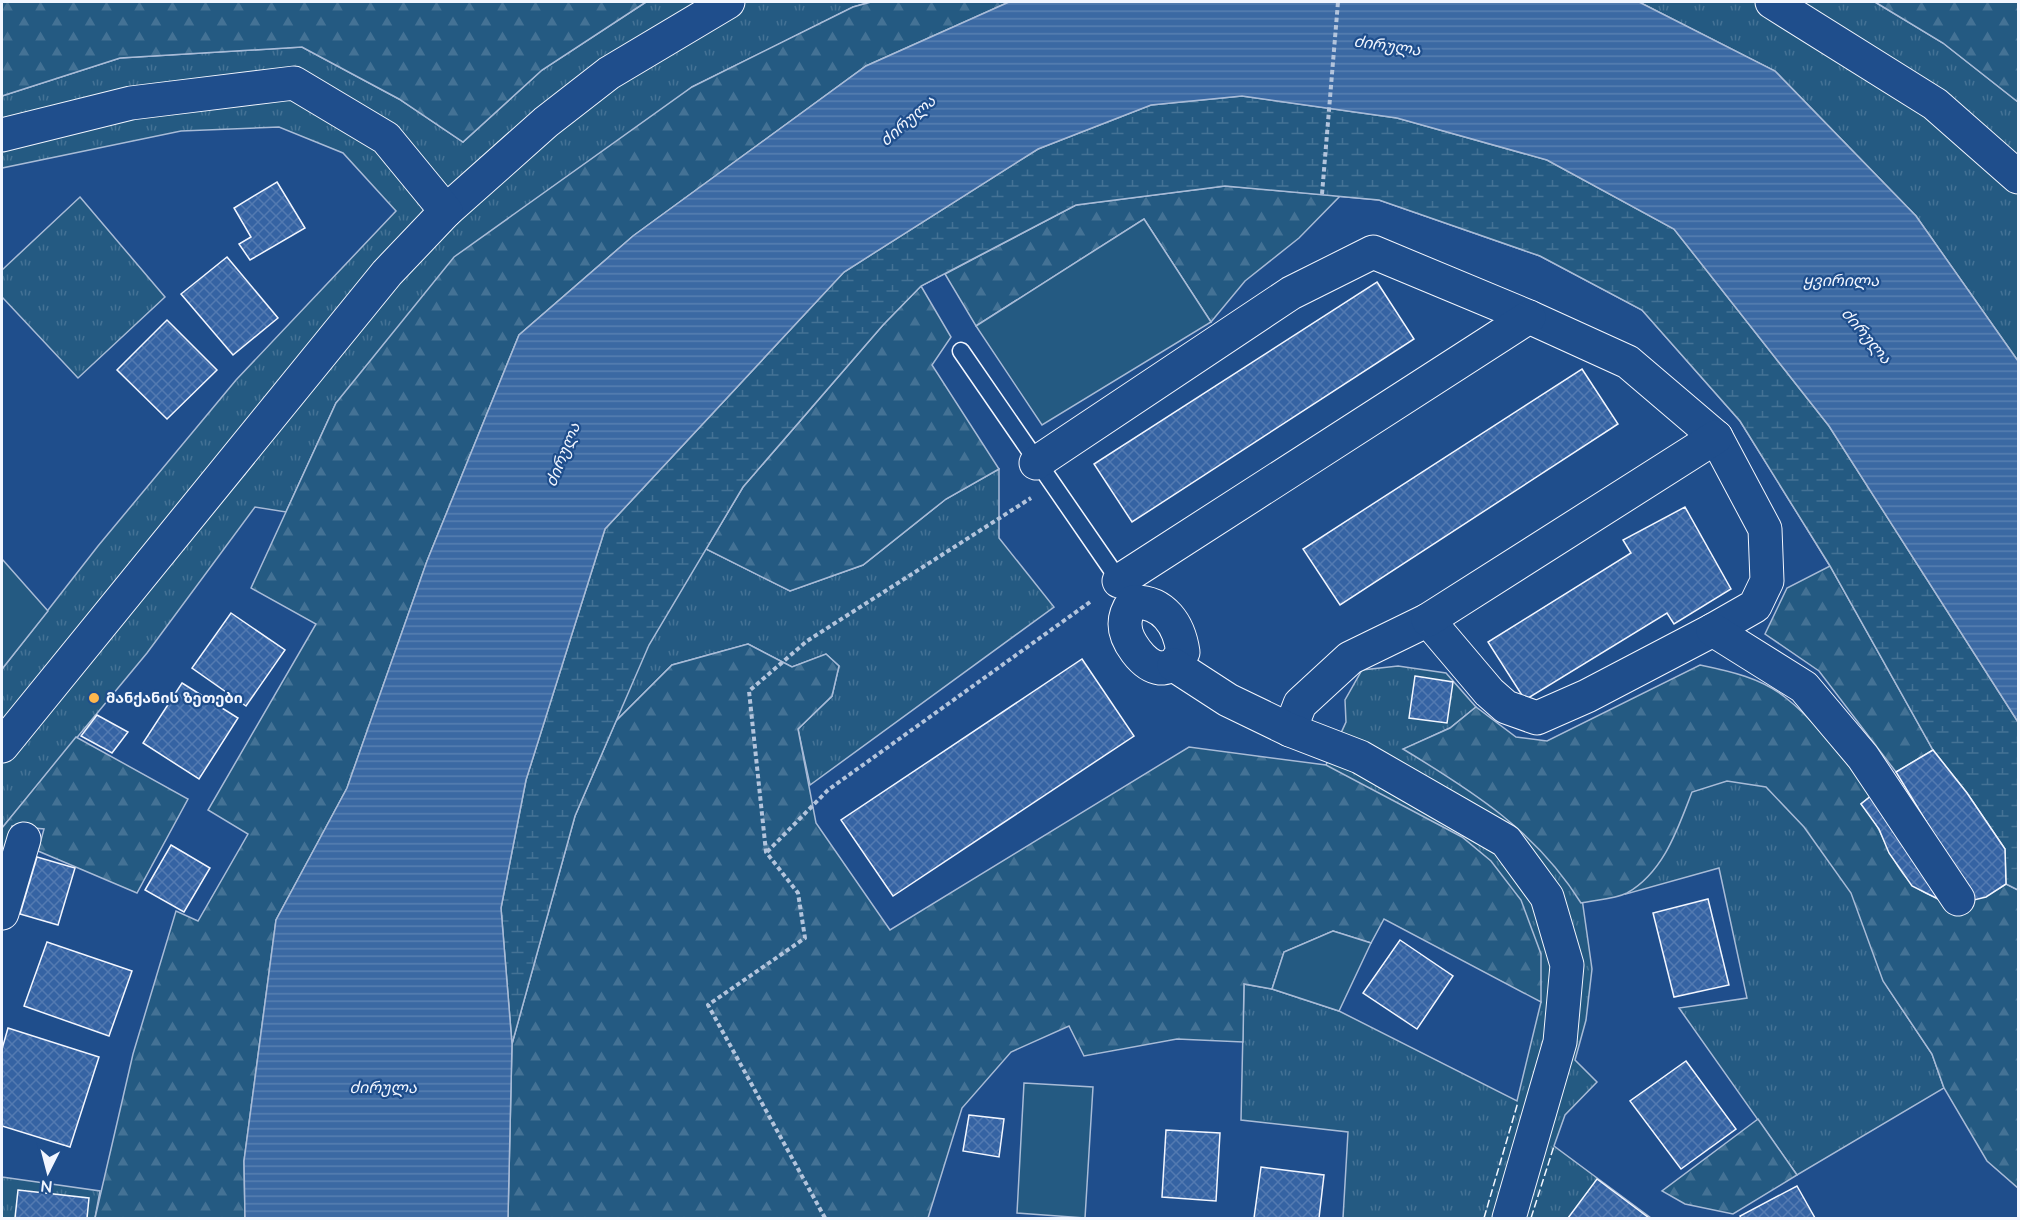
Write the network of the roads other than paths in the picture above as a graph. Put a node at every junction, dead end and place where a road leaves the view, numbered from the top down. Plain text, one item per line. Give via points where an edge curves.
1 (728, 2) edge
2 (1772, 2) edge
3 (2, 135) edge
4 (2019, 177) edge
5 (446, 211) junction
6 (1529, 317) junction
7 (961, 351) dead end
8 (1716, 437) junction
9 (1044, 474) junction
10 (1126, 592) junction
11 (1428, 620) junction
12 (1713, 630) junction
13 (1174, 665) junction
14 (1290, 730) junction
15 (2, 746) edge
16 (24, 838) dead end
17 (1958, 899) dead end
18 (2, 912) edge
19 (1509, 1218) edge

1 - 5 main road via 609,73 546,122
2 - 4 main road via 1935,104
3 - 5 main road via 130,103 294,83 386,138
5 - 15 main road via 387,273
6 - 8 main road via 1628,362
6 - 9 main road via 1373,252 1291,293
6 - 10 main road
7 - 9 lane
8 - 11 main road
8 - 12 main road via 1765,529 1767,581 1755,606
9 - 10 lane
10 - 13 main road via 1169,616 1180,634 1183,652
10 - 13 main road via 1124,627 1133,645 1146,662 1160,668
11 - 12 main road via 1489,692 1506,707 1537,718
11 - 14 main road via 1350,658 1300,704
12 - 17 main road via 1804,687 1863,757
13 - 14 main road via 1228,700
14 - 19 main road via 1360,757 1506,841 1547,897 1567,965 1560,1042
16 - 18 main road

